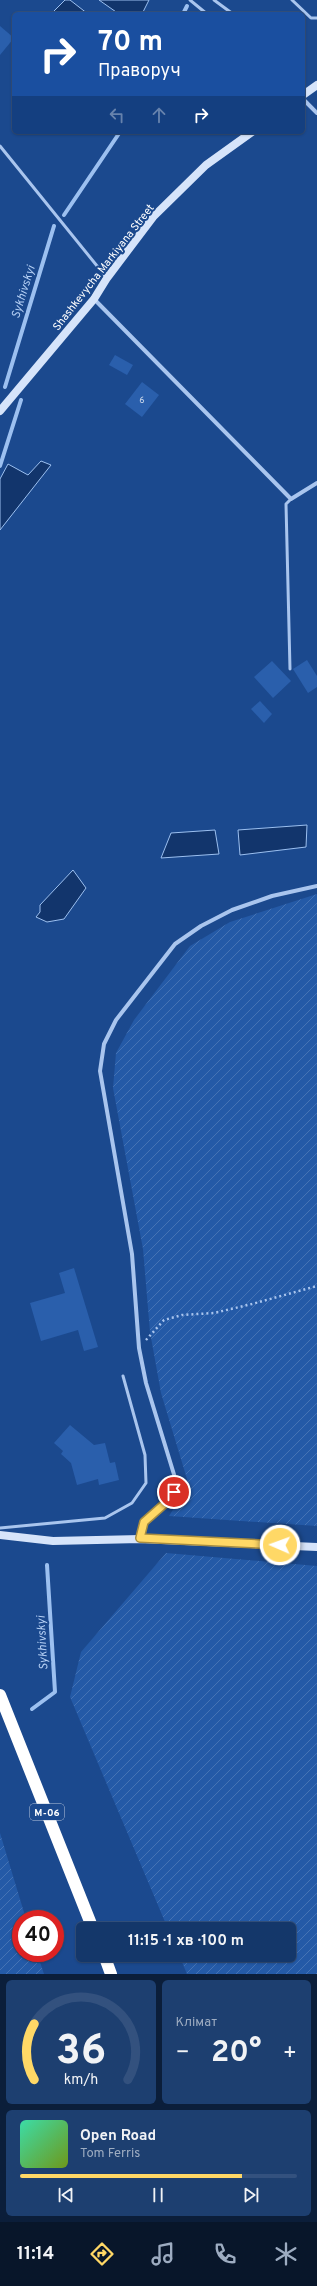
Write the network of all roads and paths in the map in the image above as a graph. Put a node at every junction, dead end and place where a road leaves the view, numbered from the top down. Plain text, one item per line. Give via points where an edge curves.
1 (190, 0) edge
2 (214, 0) edge
3 (292, 0) edge
4 (205, 12) edge
5 (230, 12) edge
6 (305, 12) edge
7 (305, 12) edge
8 (317, 18) edge
9 (317, 85) edge
10 (305, 93) edge
11 (305, 101) edge
12 (317, 113) edge
13 (249, 134) edge
14 (0, 146) edge
15 (107, 278) junction
16 (94, 299) junction
17 (0, 411) edge
18 (317, 483) edge
19 (291, 499) junction
20 (290, 669) dead end
21 (317, 886) edge
22 (317, 1286) edge
23 (139, 1348) junction
24 (123, 1376) dead end
25 (0, 1528) edge
26 (0, 1535) edge
27 (140, 1538) junction
28 (317, 1547) edge
29 (0, 1694) edge
30 (90, 1922) edge
31 (107, 1962) edge
32 (111, 1974) edge

1 - 4 lane
2 - 5 lane
3 - 6 lane
7 - 8 lane via 311,18
9 - 10 street
11 - 12 street
13 - 15 street, Shashkevycha Markiyana Street via 206,165 153,216
14 - 15 lane
15 - 16 street, Shashkevycha Markiyana Street
16 - 17 street, Shashkevycha Markiyana Street
16 - 19 street
18 - 19 street
19 - 20 lane via 286,504
21 - 23 street via 272,896 232,910 201,926 175,944 116,1020 104,1044 100,1071 132,1254
22 - 23 path via 252,1304 164,1320
23 - 27 street via 146,1383 176,1482 170,1499 144,1522
24 - 25 lane via 145,1455 146,1483 132,1503 105,1518
26 - 27 street via 52,1541
27 - 28 street
29 - 30 highway, М-06
31 - 32 highway

